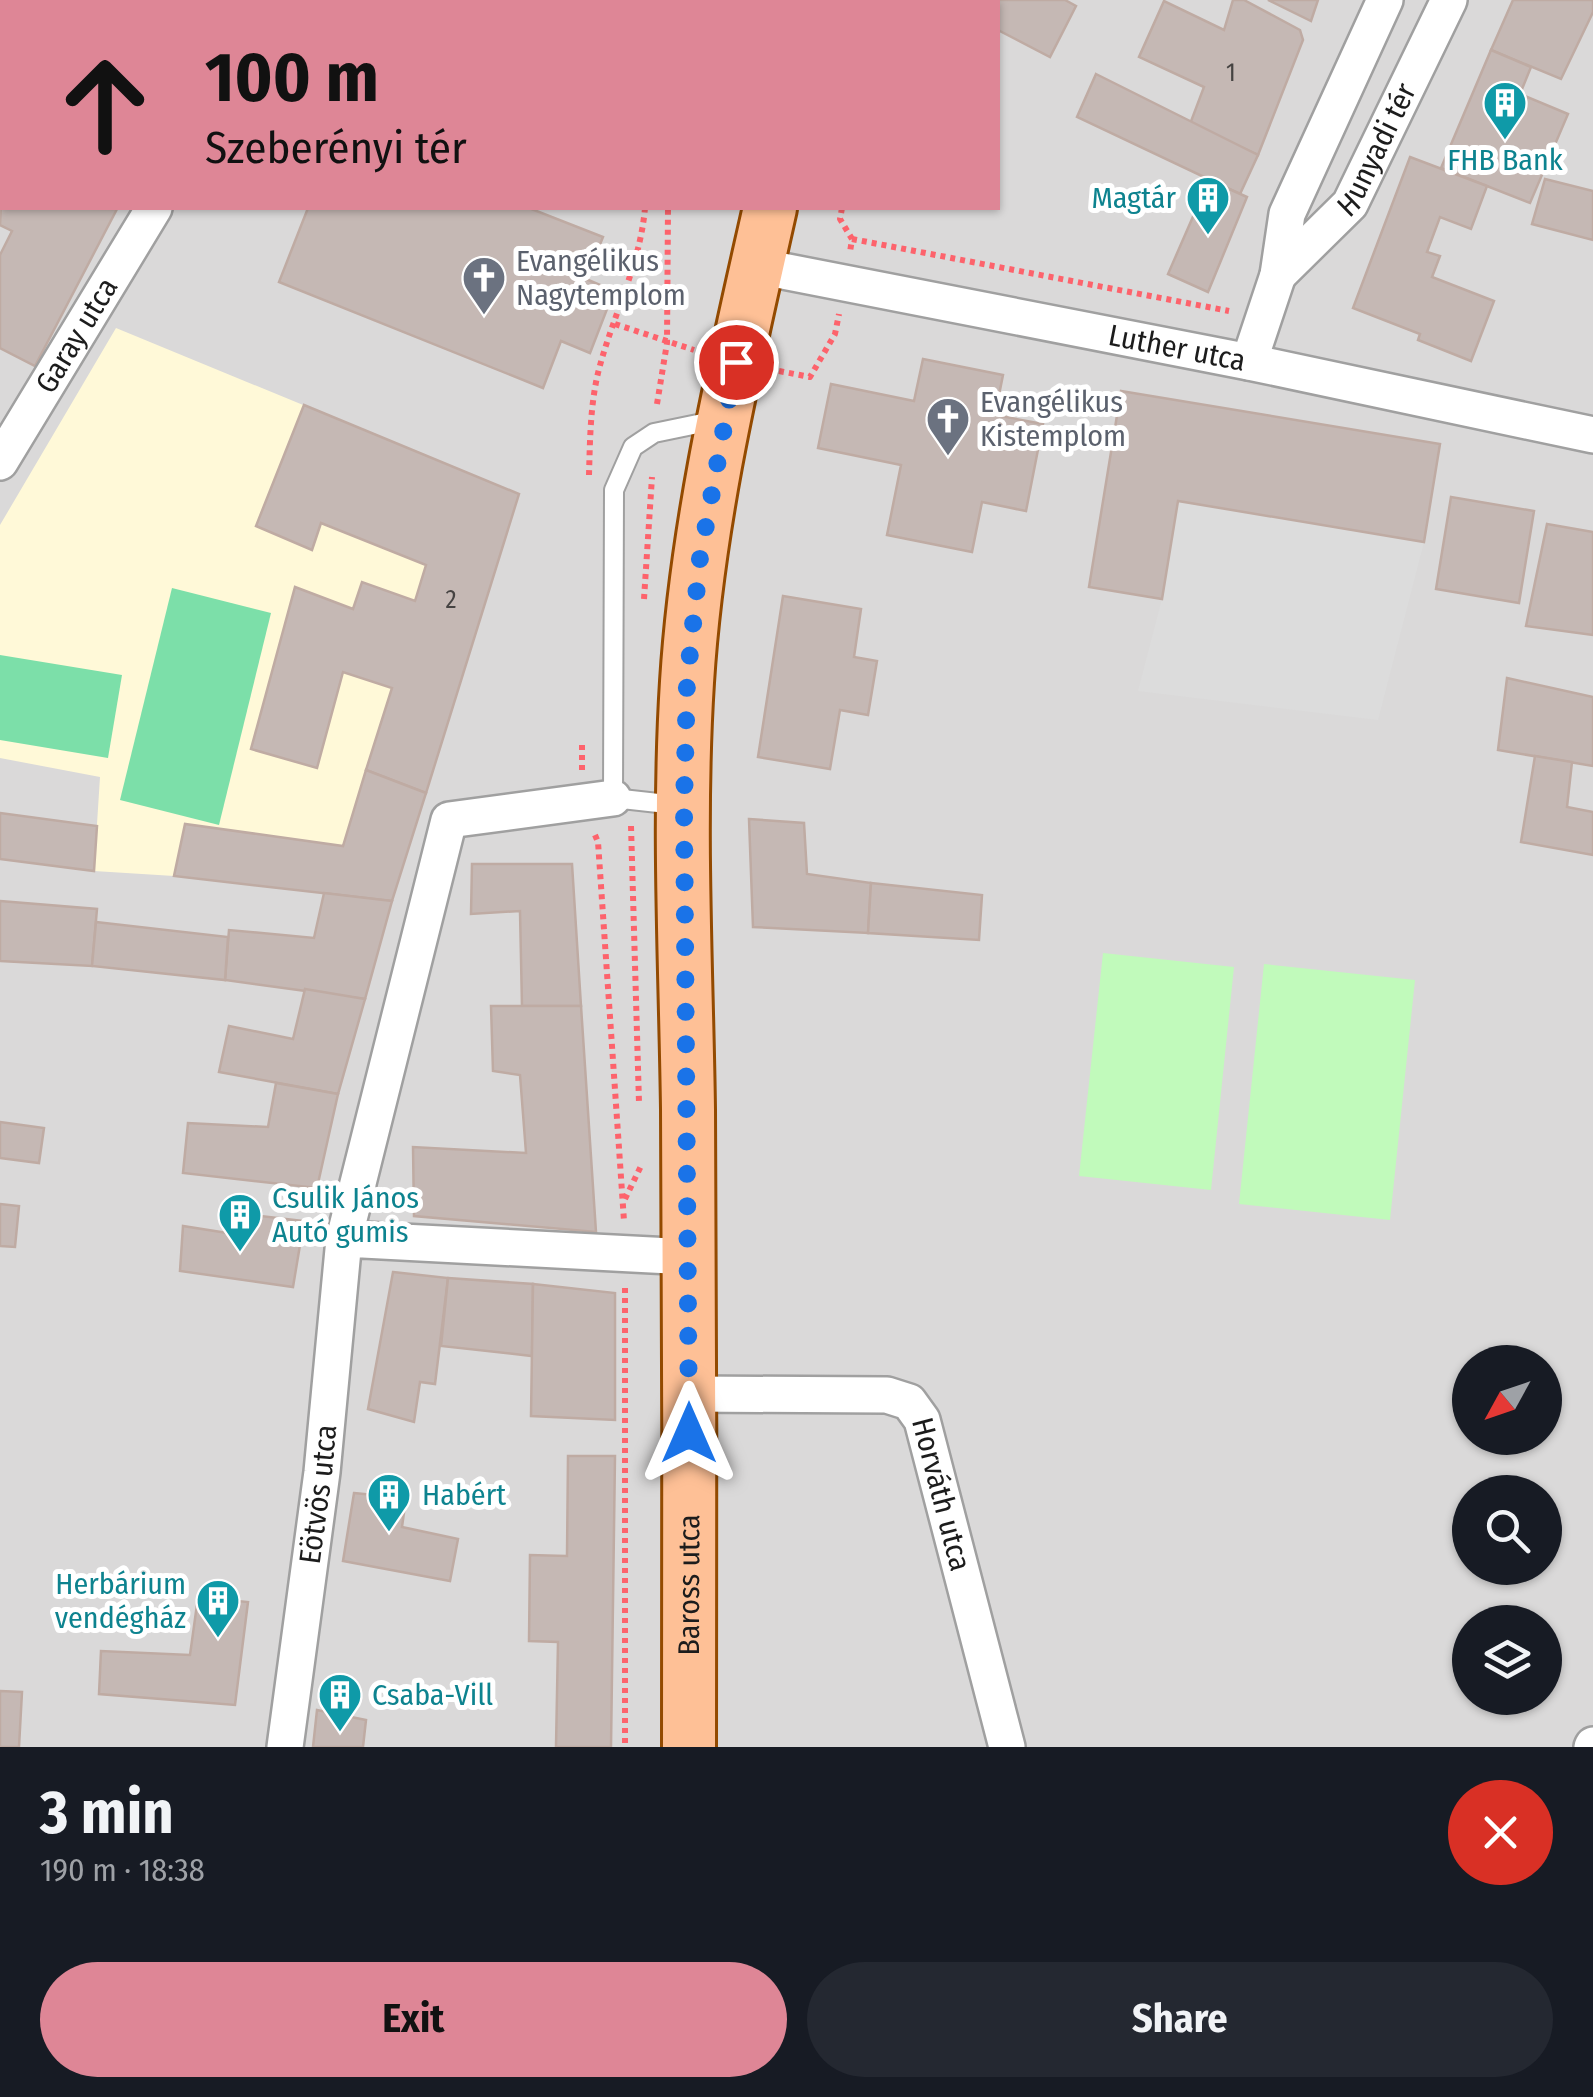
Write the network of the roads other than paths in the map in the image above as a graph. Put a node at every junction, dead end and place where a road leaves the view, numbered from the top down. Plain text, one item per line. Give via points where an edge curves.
1 (1385, 0) edge
2 (1448, 0) edge
3 (153, 210) edge
4 (770, 210) edge
5 (757, 266) junction
6 (1278, 275) junction
7 (1249, 362) junction
8 (723, 419) junction
9 (1593, 436) edge
10 (0, 462) edge
11 (613, 798) junction
12 (684, 806) junction
13 (344, 1238) junction
14 (690, 1257) junction
15 (689, 1394) junction
16 (285, 1747) edge
17 (690, 1747) edge
18 (1007, 1747) edge

1 - 6 street, Hunyadi tér via 1287,214
2 - 6 street, Hunyadi tér via 1350,204
3 - 10 street, Garay utca
4 - 5 main road, Baross utca
5 - 7 street, Luther utca
5 - 8 main road, Baross utca
6 - 7 street, Hunyadi tér
7 - 9 street, Luther utca
8 - 11 lane via 654,433 634,447 614,490
8 - 12 main road, Baross utca via 690,646
11 - 12 lane
11 - 13 street, Eötvös utca via 449,820
12 - 14 main road, Baross utca
13 - 14 street
13 - 16 street, Eötvös utca via 322,1472
14 - 15 main road, Baross utca
15 - 17 main road, Baross utca
15 - 18 street, Horváth utca via 887,1396 909,1402 922,1420

